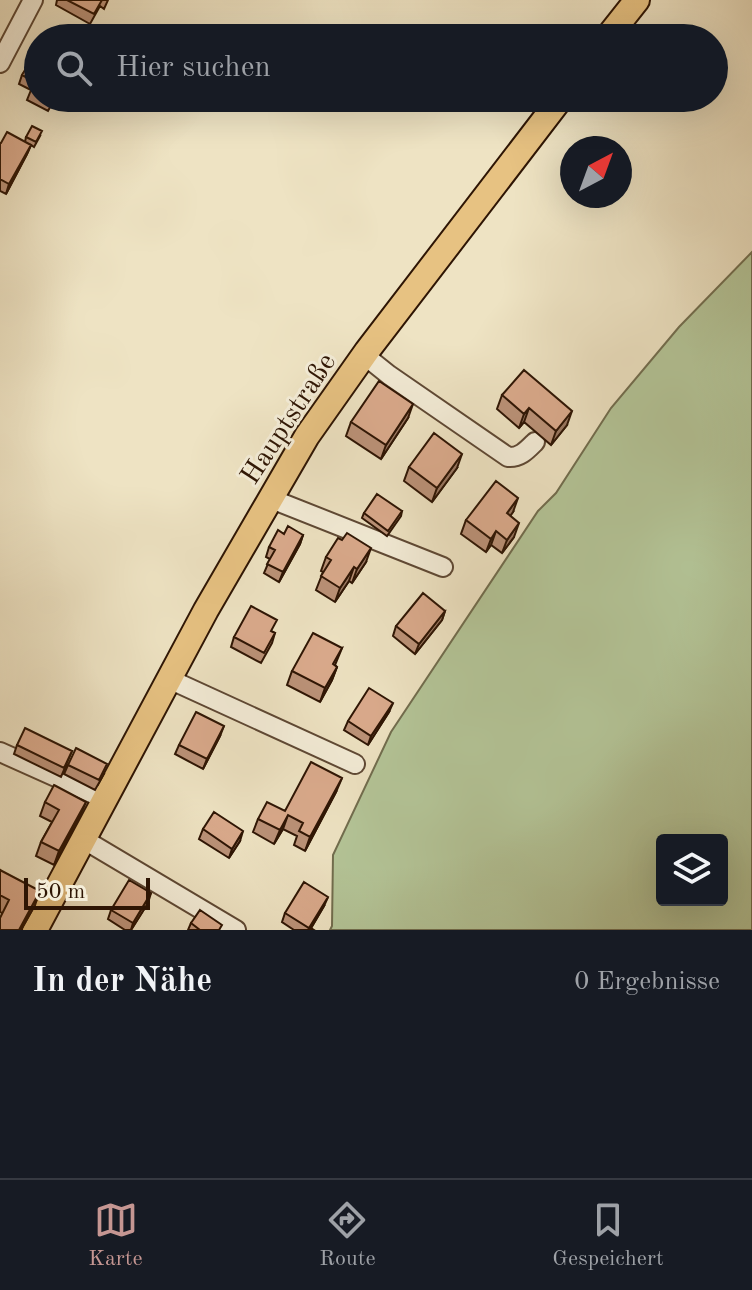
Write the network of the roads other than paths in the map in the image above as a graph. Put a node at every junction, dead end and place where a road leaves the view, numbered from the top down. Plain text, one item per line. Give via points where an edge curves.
1 (33, 0) edge
2 (637, 0) edge
3 (618, 24) edge
4 (0, 63) edge
5 (550, 112) edge
6 (364, 355) junction
7 (535, 442) dead end
8 (269, 498) junction
9 (443, 567) dead end
10 (169, 679) junction
11 (0, 752) edge
12 (355, 764) dead end
13 (105, 799) junction
14 (83, 839) junction
15 (35, 930) edge
16 (236, 930) edge

1 - 4 street
2 - 3 main road
5 - 6 main road, Hauptstraße
6 - 7 street via 508,457
6 - 8 main road, Hauptstraße
8 - 9 street
8 - 10 main road, Hauptstraße
10 - 12 street
10 - 13 main road, Hauptstraße
11 - 13 street
13 - 14 main road, Hauptstraße
14 - 15 main road, Hauptstraße via 43,899
14 - 16 street

